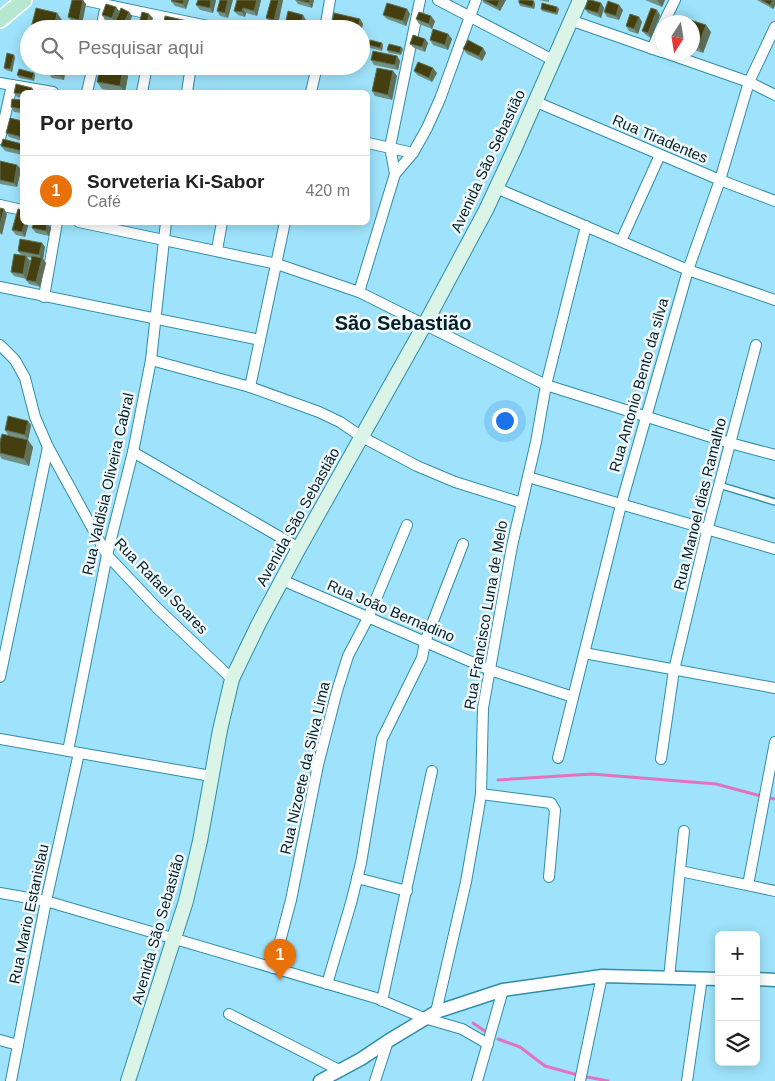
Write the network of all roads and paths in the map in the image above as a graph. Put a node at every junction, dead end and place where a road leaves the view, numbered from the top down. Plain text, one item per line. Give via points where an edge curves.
1 (84, 0) edge
2 (330, 0) edge
3 (420, 0) edge
4 (438, 0) edge
5 (476, 0) edge
6 (580, 0) edge
7 (675, 0) edge
8 (22, 1) edge
9 (106, 5) junction
10 (668, 15) edge
11 (157, 16) junction
12 (470, 16) junction
13 (0, 20) edge
14 (103, 20) edge
15 (156, 20) edge
16 (172, 20) edge
17 (327, 20) edge
18 (570, 20) junction
19 (775, 27) edge
20 (655, 42) edge
21 (652, 49) junction
22 (655, 50) edge
23 (553, 60) junction
24 (686, 60) edge
25 (91, 75) edge
26 (145, 75) edge
27 (190, 75) edge
28 (315, 75) edge
29 (750, 82) junction
30 (0, 83) edge
31 (12, 85) junction
32 (41, 90) edge
33 (87, 90) edge
34 (142, 90) edge
35 (187, 90) edge
36 (311, 90) edge
37 (775, 95) edge
38 (534, 101) junction
39 (0, 139) edge
40 (370, 144) edge
41 (390, 148) junction
42 (412, 153) junction
43 (660, 155) junction
44 (394, 174) junction
45 (720, 180) junction
46 (496, 188) junction
47 (775, 201) edge
48 (0, 205) edge
49 (20, 210) edge
50 (56, 225) edge
51 (93, 225) edge
52 (166, 225) edge
53 (221, 225) edge
54 (284, 225) edge
55 (586, 226) junction
56 (164, 240) junction
57 (621, 242) junction
58 (217, 250) junction
59 (277, 264) junction
60 (688, 270) junction
61 (0, 287) edge
62 (359, 292) junction
63 (44, 297) junction
64 (775, 300) edge
65 (155, 318) junction
66 (424, 324) junction
67 (260, 340) junction
68 (0, 345) edge
69 (756, 345) dead end
70 (151, 360) junction
71 (546, 385) junction
72 (250, 387) junction
73 (645, 417) junction
74 (362, 437) junction
75 (730, 443) junction
76 (48, 448) junction
77 (133, 452) junction
78 (775, 455) edge
79 (528, 477) junction
80 (720, 485) junction
81 (775, 502) edge
82 (522, 503) junction
83 (622, 505) junction
84 (407, 525) dead end
85 (708, 531) junction
86 (463, 544) dead end
87 (299, 548) junction
88 (775, 549) edge
89 (107, 555) junction
90 (282, 580) junction
91 (368, 618) junction
92 (425, 642) junction
93 (584, 653) junction
94 (490, 670) junction
95 (674, 670) junction
96 (0, 676) edge
97 (232, 679) junction
98 (775, 688) edge
99 (573, 697) junction
100 (0, 739) edge
101 (775, 742) edge
102 (68, 751) junction
103 (78, 753) junction
104 (558, 758) dead end
105 (661, 759) dead end
106 (432, 771) dead end
107 (211, 776) junction
108 (481, 794) junction
109 (684, 831) dead end
110 (680, 871) junction
111 (549, 877) dead end
112 (357, 878) junction
113 (748, 885) junction
114 (407, 891) junction
115 (775, 891) edge
116 (0, 893) edge
117 (46, 901) junction
118 (174, 939) junction
119 (273, 968) junction
120 (602, 976) junction
121 (669, 978) junction
122 (702, 978) junction
123 (715, 979) edge
124 (760, 979) edge
125 (775, 980) edge
126 (327, 984) junction
127 (503, 990) junction
128 (382, 1001) junction
129 (436, 1012) junction
130 (229, 1014) dead end
131 (424, 1018) junction
132 (0, 1040) edge
133 (388, 1041) junction
134 (488, 1044) junction
135 (18, 1045) junction
136 (341, 1071) junction
137 (11, 1081) edge
138 (128, 1081) edge
139 (320, 1081) edge
140 (375, 1081) edge
141 (478, 1081) edge
142 (580, 1081) edge
143 (687, 1081) edge

1 - 9 street
2 - 17 street
3 - 41 street
4 - 12 street
5 - 12 street
6 - 18 main road, Avenida São Sebastião
7 - 10 street
8 - 13 main road
9 - 11 street
9 - 14 street
11 - 15 street
11 - 16 street
12 - 23 street
12 - 42 street via 440,99
18 - 21 street
18 - 23 main road, Avenida São Sebastião
19 - 29 street, Rua Antonio Bento da silva
20 - 21 street
21 - 22 street
23 - 38 main road, Avenida São Sebastião
24 - 29 street
25 - 33 street
26 - 34 street
27 - 35 street
28 - 36 street
29 - 37 street
29 - 45 street, Rua Antonio Bento da silva
30 - 31 street
31 - 32 street
31 - 39 street
38 - 43 street, Rua Tiradentes
38 - 46 main road, Avenida São Sebastião
40 - 41 street
41 - 42 street
41 - 44 street
42 - 44 street
43 - 45 street, Rua Tiradentes
43 - 57 street
44 - 62 street
45 - 47 street, Rua Tiradentes
45 - 60 street, Rua Antonio Bento da silva
46 - 55 street
46 - 66 main road, Avenida São Sebastião
48 - 49 street
50 - 63 street
51 - 56 street
52 - 56 street, Rua Valdisia Oliveira Cabral
53 - 58 street
54 - 59 street
55 - 57 street
55 - 71 street, Rua Francisco Luna de Melo
56 - 58 street
56 - 65 street, Rua Valdisia Oliveira Cabral
57 - 60 street
58 - 59 street
59 - 62 street
59 - 67 street
60 - 64 street
60 - 73 street, Rua Antonio Bento da silva
61 - 63 street
62 - 66 street
63 - 65 street
65 - 67 street
65 - 70 street, Rua Valdisia Oliveira Cabral
66 - 71 street
66 - 74 main road, Avenida São Sebastião
67 - 72 street
68 - 76 street, Rua Rafael Soares via 15,360 25,378 35,417
69 - 75 street, Rua Manoel dias Ramalho
70 - 72 street
70 - 77 street, Rua Valdisia Oliveira Cabral
71 - 73 street
71 - 79 street, Rua Francisco Luna de Melo
72 - 74 street via 319,412
73 - 75 street
73 - 83 street, Rua Antonio Bento da silva
74 - 82 street via 455,482
74 - 87 main road, Avenida São Sebastião
75 - 78 street
75 - 80 street, Rua Manoel dias Ramalho
76 - 89 street, Rua Rafael Soares
76 - 96 street
77 - 87 street
77 - 89 street, Rua Valdisia Oliveira Cabral
79 - 82 street, Rua Francisco Luna de Melo
79 - 83 street
80 - 81 lane
80 - 85 street, Rua Manoel dias Ramalho
82 - 94 street, Rua Francisco Luna de Melo
83 - 85 street
83 - 93 street, Rua Antonio Bento da silva
84 - 91 street, Rua Nizoete da Silva Lima
85 - 88 street
85 - 95 street, Rua Manoel dias Ramalho
86 - 92 street
87 - 90 main road, Avenida São Sebastião
89 - 97 street, Rua Rafael Soares
89 - 102 street, Rua Valdisia Oliveira Cabral
90 - 91 street, Rua João Bernadino
90 - 97 main road, Avenida São Sebastião
91 - 92 street, Rua João Bernadino
91 - 119 street, Rua Nizoete da Silva Lima via 348,656 337,691
92 - 94 street, Rua João Bernadino
92 - 112 street via 422,658 382,739
93 - 95 street
93 - 99 street, Rua Antonio Bento da silva
94 - 99 street, Rua João Bernadino
94 - 108 street, Rua Francisco Luna de Melo via 484,708
95 - 98 street
95 - 105 street, Rua Manoel dias Ramalho
97 - 107 main road, Avenida São Sebastião
99 - 104 street, Rua Antonio Bento da silva
100 - 102 street
101 - 113 street
102 - 103 street
103 - 107 street
103 - 117 street, Rua Mario Estanislau
106 - 114 street
107 - 118 main road, Avenida São Sebastião via 198,850
108 - 111 street via 551,803 556,810
108 - 129 street, Rua Francisco Luna de Melo via 466,882
109 - 110 street
110 - 113 street
110 - 121 street
112 - 114 street
112 - 126 street
113 - 115 street
114 - 128 street
116 - 117 street
117 - 118 street
117 - 135 street, Rua Mario Estanislau
118 - 119 street
118 - 138 main road, Avenida São Sebastião
119 - 126 street
120 - 121 street
120 - 127 street
120 - 142 street
121 - 122 street
122 - 123 street
122 - 143 street
124 - 125 street
126 - 128 street
127 - 129 street
127 - 134 street
128 - 131 street
129 - 131 street
130 - 136 street
131 - 133 street
131 - 134 street via 462,1029
132 - 135 street
133 - 136 street
133 - 140 street
134 - 141 street
135 - 137 street, Rua Mario Estanislau
136 - 139 street

